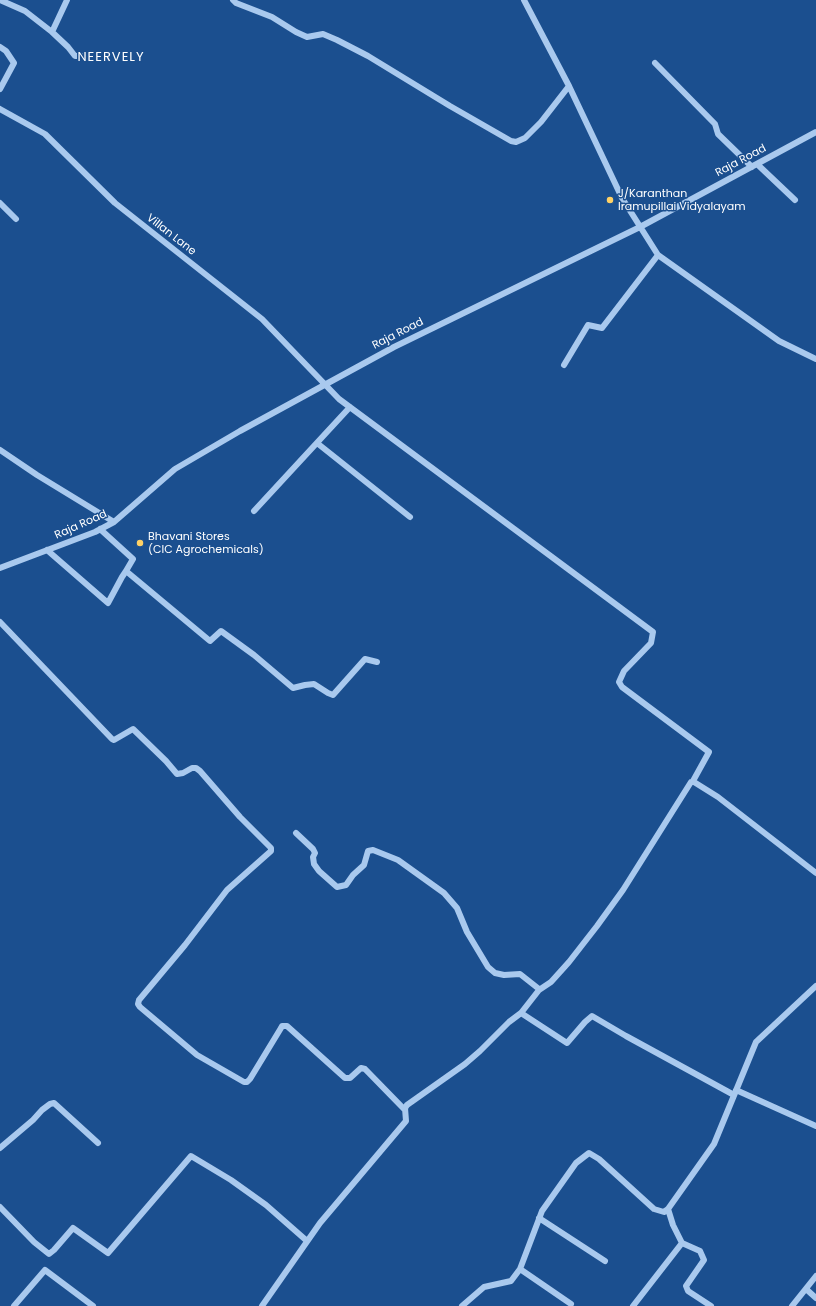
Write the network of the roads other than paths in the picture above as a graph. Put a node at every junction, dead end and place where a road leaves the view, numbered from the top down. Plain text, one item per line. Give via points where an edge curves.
1 (0, 0) edge
2 (67, 0) edge
3 (233, 0) edge
4 (524, 0) edge
5 (52, 32) junction
6 (0, 47) edge
7 (81, 56) dead end
8 (655, 63) dead end
9 (569, 86) junction
10 (0, 90) edge
11 (0, 109) edge
12 (816, 132) edge
13 (755, 165) junction
14 (795, 200) dead end
15 (0, 203) edge
16 (16, 219) dead end
17 (640, 227) junction
18 (658, 255) junction
19 (816, 359) edge
20 (564, 365) dead end
21 (324, 385) junction
22 (350, 407) junction
23 (317, 443) junction
24 (0, 450) edge
25 (254, 510) dead end
26 (410, 517) dead end
27 (114, 522) junction
28 (100, 529) junction
29 (47, 550) junction
30 (0, 568) edge
31 (126, 571) junction
32 (0, 622) edge
33 (377, 662) dead end
34 (693, 781) junction
35 (296, 833) dead end
36 (816, 873) edge
37 (816, 986) edge
38 (540, 989) junction
39 (521, 1013) junction
40 (735, 1092) junction
41 (405, 1110) junction
42 (816, 1126) edge
43 (98, 1143) dead end
44 (0, 1148) edge
45 (0, 1208) edge
46 (668, 1209) junction
47 (539, 1218) junction
48 (308, 1241) junction
49 (682, 1243) junction
50 (605, 1261) dead end
51 (520, 1269) junction
52 (816, 1276) edge
53 (806, 1288) junction
54 (816, 1298) edge
55 (571, 1304) dead end
56 (14, 1306) edge
57 (94, 1306) edge
58 (262, 1306) edge
59 (462, 1306) edge
60 (633, 1306) edge
61 (711, 1306) edge
62 (792, 1306) edge

1 - 5 street via 25,11
2 - 5 street
3 - 9 street via 272,17 307,37 323,34 337,40 511,141 516,142 524,138 541,122
4 - 9 street
5 - 7 street via 75,56
6 - 10 street via 14,63
8 - 13 street via 715,124 718,134
9 - 17 street via 622,198
11 - 21 street, Villan Lane via 45,134 115,204 262,319
12 - 13 street, Raja Road
13 - 14 street
13 - 17 street, Raja Road
15 - 16 street
17 - 18 street
17 - 21 street, Raja Road via 394,347
18 - 19 street via 779,341
18 - 20 street via 602,328 588,325
21 - 22 street, Villan Lane
21 - 27 street, Raja Road via 175,468
22 - 23 street
22 - 34 street, Villan Lane via 653,632 651,643 624,671 619,682 622,687 709,752
23 - 25 street
23 - 26 street
24 - 27 street
27 - 28 street, Raja Road
28 - 29 street, Raja Road
28 - 31 street via 133,559
29 - 30 street, Raja Road
29 - 31 street via 108,603
31 - 33 street via 210,641 221,631 293,688 314,684 333,695 365,659
32 - 41 street via 112,739 133,729 177,774 183,774 192,768 200,770 230,806 271,848 227,890 138,1000 140,1007 197,1055 244,1082 250,1079 280,1028 287,1026 345,1078 350,1078 360,1068 364,1069
34 - 36 street
34 - 38 street via 597,926 569,962
35 - 38 street via 313,849 314,864 319,871 337,886 346,885 364,864 368,852 373,850 398,860 444,893 457,908 467,932 488,967 504,976 520,974
37 - 40 street via 756,1042
38 - 39 street
39 - 40 street via 567,1043 592,1016
39 - 41 street via 465,1064 406,1105
40 - 42 street
40 - 46 street via 714,1144
41 - 48 street via 406,1121 320,1223
43 - 44 street via 54,1104 50,1104
45 - 48 street via 49,1254 73,1228 108,1253 191,1156 266,1205
46 - 47 street via 664,1212 654,1209 589,1153 576,1163
46 - 49 street
47 - 50 street
47 - 51 street
48 - 58 street
49 - 60 street
49 - 61 street via 700,1252 704,1260 686,1286 688,1291
51 - 55 street
51 - 59 street via 511,1281 484,1286
52 - 53 street
53 - 54 street
53 - 62 street
56 - 57 street via 45,1270

